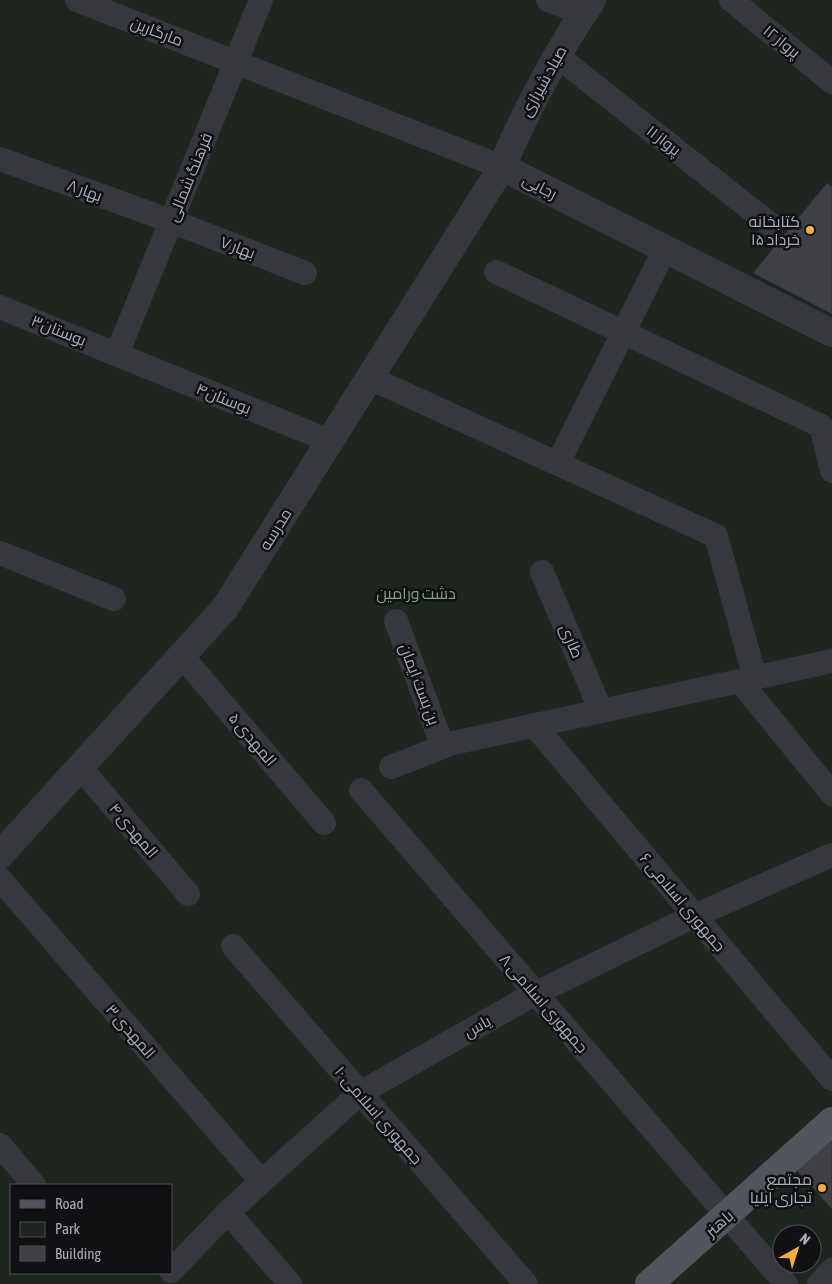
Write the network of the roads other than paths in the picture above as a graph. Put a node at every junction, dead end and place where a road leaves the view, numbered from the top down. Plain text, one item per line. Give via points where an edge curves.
1 (77, 0) edge
2 (261, 0) edge
3 (548, 0) edge
4 (731, 0) edge
5 (587, 7) edge
6 (556, 55) junction
7 (237, 62) junction
8 (832, 82) edge
9 (0, 159) edge
10 (502, 167) junction
11 (171, 221) junction
12 (772, 225) dead end
13 (665, 249) junction
14 (496, 272) dead end
15 (305, 273) dead end
16 (0, 307) edge
17 (624, 333) junction
18 (832, 333) edge
19 (117, 354) junction
20 (370, 378) junction
21 (330, 441) junction
22 (558, 463) junction
23 (832, 471) edge
24 (0, 553) edge
25 (542, 572) dead end
26 (114, 599) dead end
27 (396, 621) dead end
28 (182, 656) junction
29 (832, 661) edge
30 (748, 679) junction
31 (601, 711) junction
32 (534, 725) junction
33 (443, 747) junction
34 (80, 767) junction
35 (391, 767) dead end
36 (361, 790) dead end
37 (832, 794) edge
38 (324, 824) dead end
39 (0, 855) edge
40 (832, 855) edge
41 (0, 879) edge
42 (188, 894) dead end
43 (694, 916) junction
44 (233, 946) dead end
45 (536, 993) junction
46 (832, 1079) edge
47 (360, 1093) junction
48 (832, 1121) edge
49 (0, 1145) edge
50 (262, 1182) junction
51 (33, 1184) edge
52 (228, 1212) junction
53 (728, 1216) junction
54 (832, 1270) edge
55 (172, 1271) edge
56 (169, 1274) edge
57 (159, 1284) edge
58 (290, 1284) edge
59 (526, 1284) edge
60 (649, 1284) edge
61 (786, 1284) edge
62 (819, 1284) edge

1 - 7 street, مارگارین
2 - 7 street, فرهنگ شمالی
3 - 5 street
4 - 8 street, پرواز ۱۲
5 - 6 street, صیاد شیرازی
6 - 10 street, صیاد شیرازی via 523,116
6 - 12 street, پرواز ۱۱
7 - 10 street, رجایی
7 - 11 street, فرهنگ شمالی
9 - 11 street, بهار ۸
10 - 13 street, رجایی
10 - 20 street, مدرسه
11 - 15 street, بهار ۷
11 - 19 street, فرهنگ شمالی
13 - 17 street
13 - 18 street, رجایی
14 - 17 street
16 - 19 street, بوستان۳
17 - 22 street
17 - 23 street via 820,426
19 - 21 street, بوستان۴
20 - 21 street, مدرسه
20 - 22 street
21 - 28 street, مدرسه via 225,608
22 - 30 street via 716,536
24 - 26 street
25 - 31 street, طاری
27 - 33 street, بن بست ایمان
28 - 34 street, مدرسه
28 - 38 street, المهدی ۵
29 - 30 street
30 - 31 street
30 - 37 street
31 - 32 street
32 - 33 street
32 - 43 street, جمهوری اسلامی ۶
33 - 35 street
34 - 39 street, مدرسه
34 - 42 street, المهدی ۴
36 - 45 street, جمهوری اسلامی ۸
40 - 43 street, یاس
41 - 50 street, المهدی ۳
43 - 45 street, یاس
43 - 46 street, جمهوری اسلامی ۶
44 - 47 street, جمهوری اسلامی ۱۰
45 - 47 street, یاس
45 - 53 street, جمهوری اسلامی ۸
47 - 50 street, یاس
47 - 59 street, جمهوری اسلامی ۱۰
48 - 53 main road, باهنر
49 - 51 street
50 - 52 street, یاس
52 - 55 street, یاس
52 - 58 street
53 - 60 main road, باهنر
53 - 61 street, جمهوری اسلامی ۸
54 - 62 street
56 - 57 street, یاس

